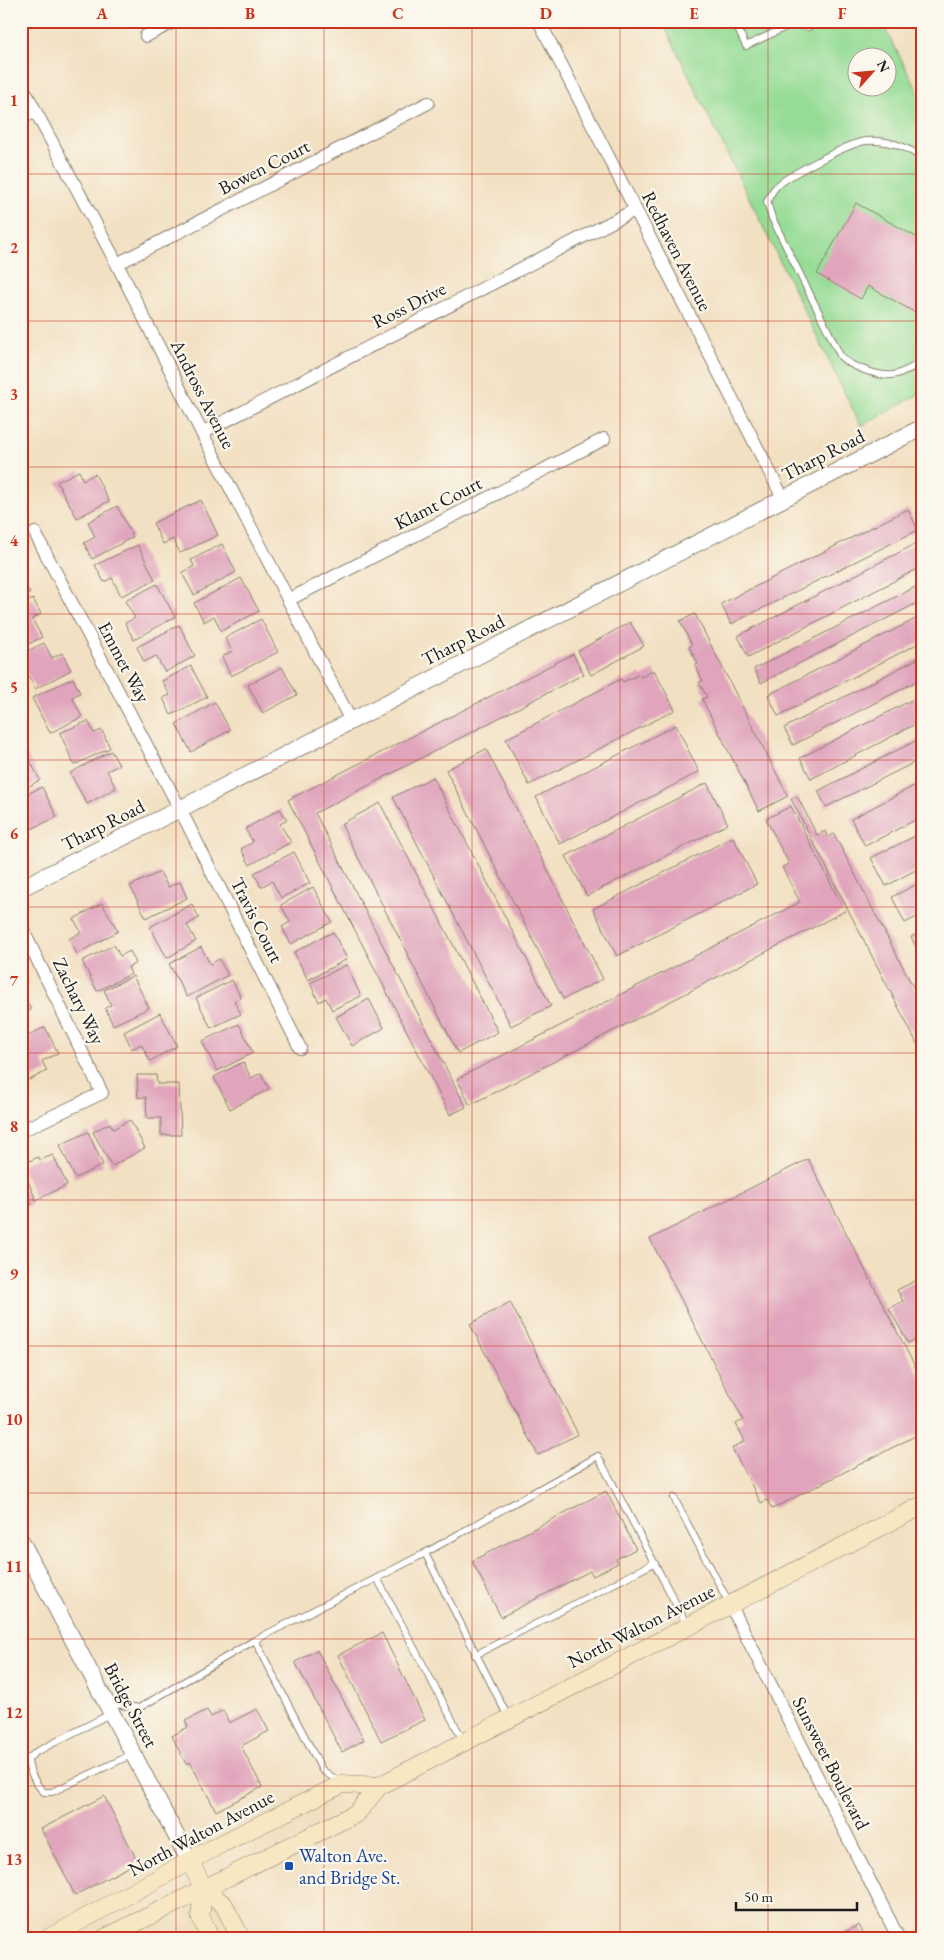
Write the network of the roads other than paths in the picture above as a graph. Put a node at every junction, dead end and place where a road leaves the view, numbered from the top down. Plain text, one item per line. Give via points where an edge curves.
1 (175, 21) edge
2 (539, 21) edge
3 (734, 21) edge
4 (818, 21) edge
5 (794, 22) edge
6 (146, 36) dead end
7 (21, 84) edge
8 (428, 103) dead end
9 (35, 112) junction
10 (21, 119) edge
11 (923, 159) edge
12 (635, 210) junction
13 (117, 264) junction
14 (923, 362) edge
15 (923, 426) edge
16 (202, 433) junction
17 (604, 439) dead end
18 (783, 498) junction
19 (35, 533) dead end
20 (288, 600) junction
21 (351, 721) junction
22 (180, 809) junction
23 (21, 888) edge
24 (21, 926) edge
25 (300, 1048) dead end
26 (21, 1131) edge
27 (674, 1498) dead end
28 (923, 1505) edge
29 (21, 1541) edge
30 (425, 1553) junction
31 (654, 1563) junction
32 (377, 1578) junction
33 (730, 1604) junction
34 (687, 1626) junction
35 (255, 1640) junction
36 (476, 1655) junction
37 (108, 1708) junction
38 (509, 1719) junction
39 (464, 1742) junction
40 (133, 1754) junction
41 (342, 1784) junction
42 (379, 1786) junction
43 (190, 1862) junction
44 (204, 1889) junction
45 (47, 1939) edge
46 (103, 1939) edge
47 (212, 1939) edge
48 (241, 1939) edge
49 (899, 1939) edge

1 - 6 street
2 - 12 street, Redhaven Avenue
3 - 5 lane via 746,46
4 - 5 lane via 808,27
7 - 9 street, Andross Avenue
8 - 13 street, Bowen Court
9 - 10 street
9 - 13 street, Andross Avenue
11 - 14 lane via 908,149 878,140 856,142 778,185 767,202 841,357 848,364 895,375
12 - 16 street, Ross Drive
12 - 18 street, Redhaven Avenue
13 - 16 street, Andross Avenue
15 - 18 street, Tharp Road
16 - 20 street, Andross Avenue
17 - 20 street, Klamt Court
18 - 21 street, Tharp Road
19 - 22 street, Emmet Way
20 - 21 street, Andross Avenue
21 - 22 street, Tharp Road
22 - 23 street, Tharp Road
22 - 25 street, Travis Court
24 - 26 street, Zachary Way via 102,1093
27 - 33 lane
28 - 33 main road, North Walton Avenue
29 - 37 street, Bridge Street
30 - 31 lane via 598,1456
30 - 32 lane
30 - 36 lane
31 - 34 lane
31 - 36 lane
32 - 35 lane
32 - 39 lane
33 - 34 main road, North Walton Avenue
33 - 49 street, Sunsweet Boulevard
34 - 38 main road, North Walton Avenue
35 - 37 lane via 139,1708
35 - 41 lane via 322,1770
36 - 38 lane
37 - 40 street, Bridge Street
37 - 40 lane via 36,1752 28,1759 28,1766 40,1788 44,1792 52,1792
38 - 39 main road, North Walton Avenue
39 - 42 main road, North Walton Avenue
40 - 43 street, Bridge Street
41 - 42 main road
41 - 43 main road, North Walton Avenue
42 - 44 main road, North Walton Avenue via 357,1813
43 - 44 main road, Bridge Street
43 - 45 main road, North Walton Avenue
44 - 46 main road, North Walton Avenue
44 - 47 main road via 200,1916
44 - 48 main road, Bridge Street via 224,1905

